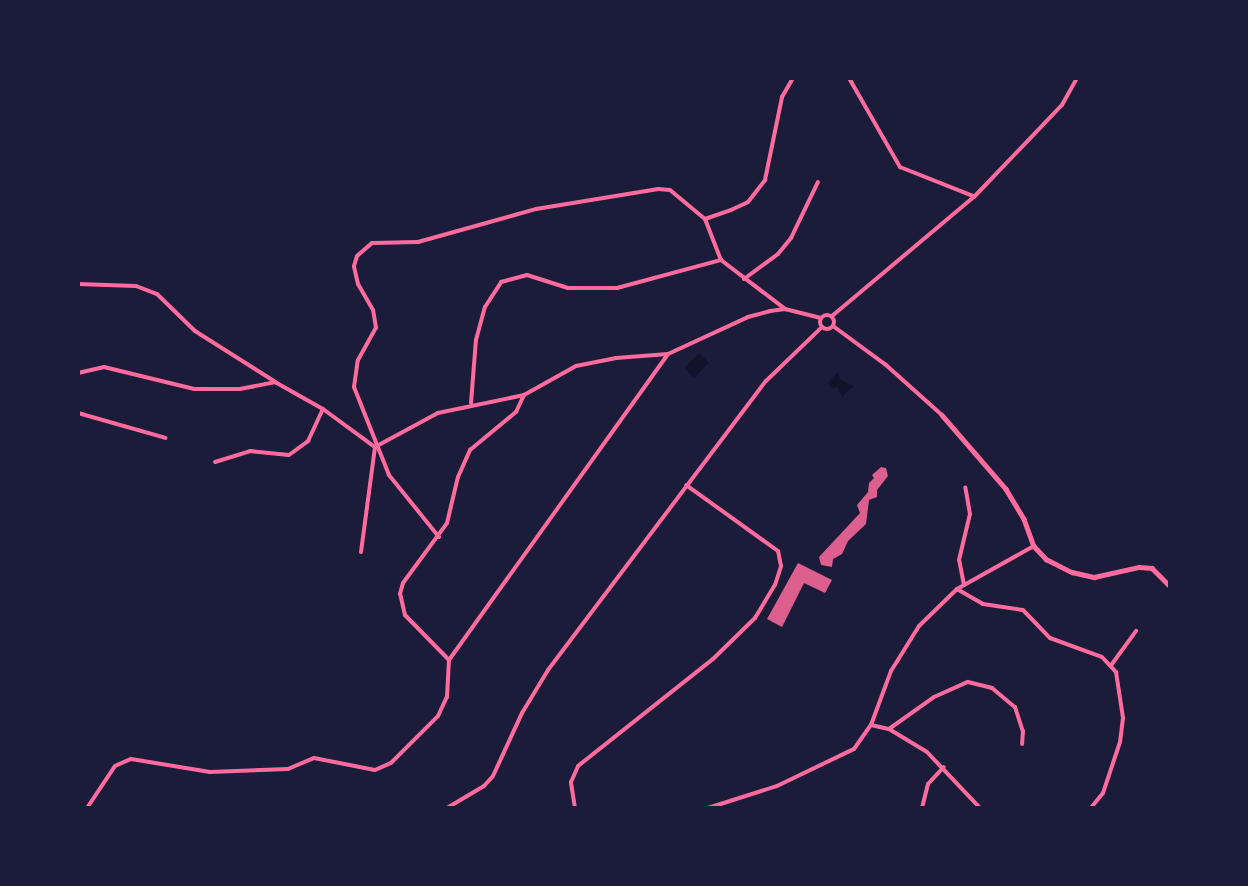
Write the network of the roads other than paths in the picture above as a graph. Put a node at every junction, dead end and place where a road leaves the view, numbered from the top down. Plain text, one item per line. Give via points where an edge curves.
1 (793, 78) edge
2 (849, 78) edge
3 (1077, 78) edge
4 (818, 182) dead end
5 (974, 197) junction
6 (705, 219) junction
7 (721, 260) junction
8 (744, 279) junction
9 (78, 284) edge
10 (785, 309) junction
11 (832, 316) junction
12 (820, 318) junction
13 (833, 326) junction
14 (822, 327) junction
15 (669, 354) junction
16 (78, 373) edge
17 (275, 382) junction
18 (524, 395) junction
19 (471, 403) junction
20 (323, 409) junction
21 (78, 413) edge
22 (942, 415) joint
23 (166, 438) dead end
24 (375, 447) junction
25 (214, 462) dead end
26 (686, 484) junction
27 (964, 487) dead end
28 (439, 537) junction
29 (1034, 546) junction
30 (361, 552) dead end
31 (963, 585) junction
32 (1170, 586) edge
33 (957, 589) junction
34 (1136, 631) dead end
35 (449, 660) junction
36 (1112, 664) junction
37 (871, 725) junction
38 (889, 729) junction
39 (1022, 744) dead end
40 (944, 767) junction
41 (87, 808) edge
42 (447, 808) edge
43 (575, 808) edge
44 (708, 808) edge
45 (922, 808) edge
46 (980, 808) edge
47 (1091, 808) edge

1 - 6 street via 783,97 771,162 758,192 748,202
2 - 5 street via 900,167
3 - 5 street via 1062,105
4 - 8 street via 791,238 778,254
5 - 11 street
6 - 7 street
6 - 24 street via 670,190 657,189 536,209 418,242 383,242 363,248 354,266 358,284 373,310 376,328 358,360 354,387
7 - 8 street
7 - 19 street via 607,289 567,288 527,275 501,282 485,307 476,340 471,362
8 - 10 street
9 - 17 street via 136,286 157,294 195,331
10 - 12 street
10 - 15 street via 748,317
11 - 12 street via 825,314
11 - 13 street
12 - 14 street
13 - 14 street
13 - 22 street via 886,365
14 - 26 street via 766,381
15 - 18 street via 616,357 576,366
15 - 35 street
16 - 17 street via 104,367 194,389 240,390
17 - 20 street
18 - 19 street
18 - 28 street via 516,412 470,450
19 - 24 street via 438,412
20 - 24 street
20 - 25 street via 308,441 289,454 250,451
21 - 23 street
22 - 29 street via 1006,489
24 - 28 street via 389,475
24 - 30 street
26 - 42 street via 533,693 493,776 484,786
26 - 43 street via 778,551 781,566 775,585 754,618 713,659 578,766 572,782
27 - 31 street via 970,514 959,560
28 - 35 street via 403,584 400,594 405,615
29 - 31 street
29 - 32 street via 1046,559 1072,572 1094,577 1152,568
31 - 33 street
33 - 36 street via 983,604 1023,610 1050,638
33 - 37 street via 937,606 905,645
34 - 36 street
35 - 41 street via 447,697 438,716 412,746 375,770 314,759 288,769 210,772 131,759 115,766
36 - 47 street via 1120,685 1123,718 1112,770 1103,793
37 - 38 street
37 - 44 street via 854,749 839,759 777,786
38 - 39 street via 934,697 968,682 992,688 1015,707 1023,731
38 - 40 street
40 - 45 street via 928,784
40 - 46 street

